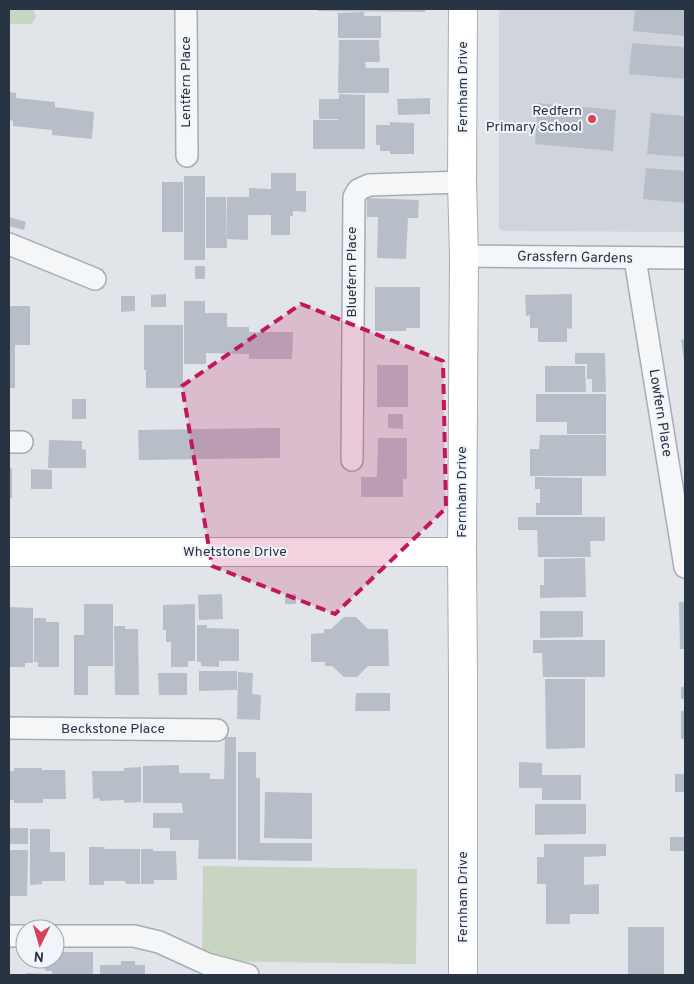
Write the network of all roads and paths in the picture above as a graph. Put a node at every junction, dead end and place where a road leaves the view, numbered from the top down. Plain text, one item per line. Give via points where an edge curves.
1 (186, 9) edge
2 (463, 9) edge
3 (186, 156) dead end
4 (462, 182) junction
5 (9, 244) edge
6 (464, 256) junction
7 (685, 258) edge
8 (635, 259) junction
9 (95, 279) dead end
10 (352, 460) dead end
11 (9, 552) edge
12 (462, 552) junction
13 (685, 567) edge
14 (9, 728) edge
15 (216, 730) dead end
16 (65, 936) edge
17 (248, 975) edge
18 (463, 975) edge

1 - 3 street, Lentfern Place
2 - 4 street, Fernham Drive
4 - 6 street, Fernham Drive
4 - 10 street, Bluefern Place via 369,185 358,190 354,197
5 - 9 street
6 - 8 street, Grassfern Gardens
6 - 12 street, Fernham Drive
7 - 8 street, Grassfern Gardens
8 - 13 street, Lowfern Place
11 - 12 street, Whetstone Drive
12 - 18 street, Fernham Drive
14 - 15 street, Beckstone Place
16 - 17 street via 134,936 159,942 207,964

